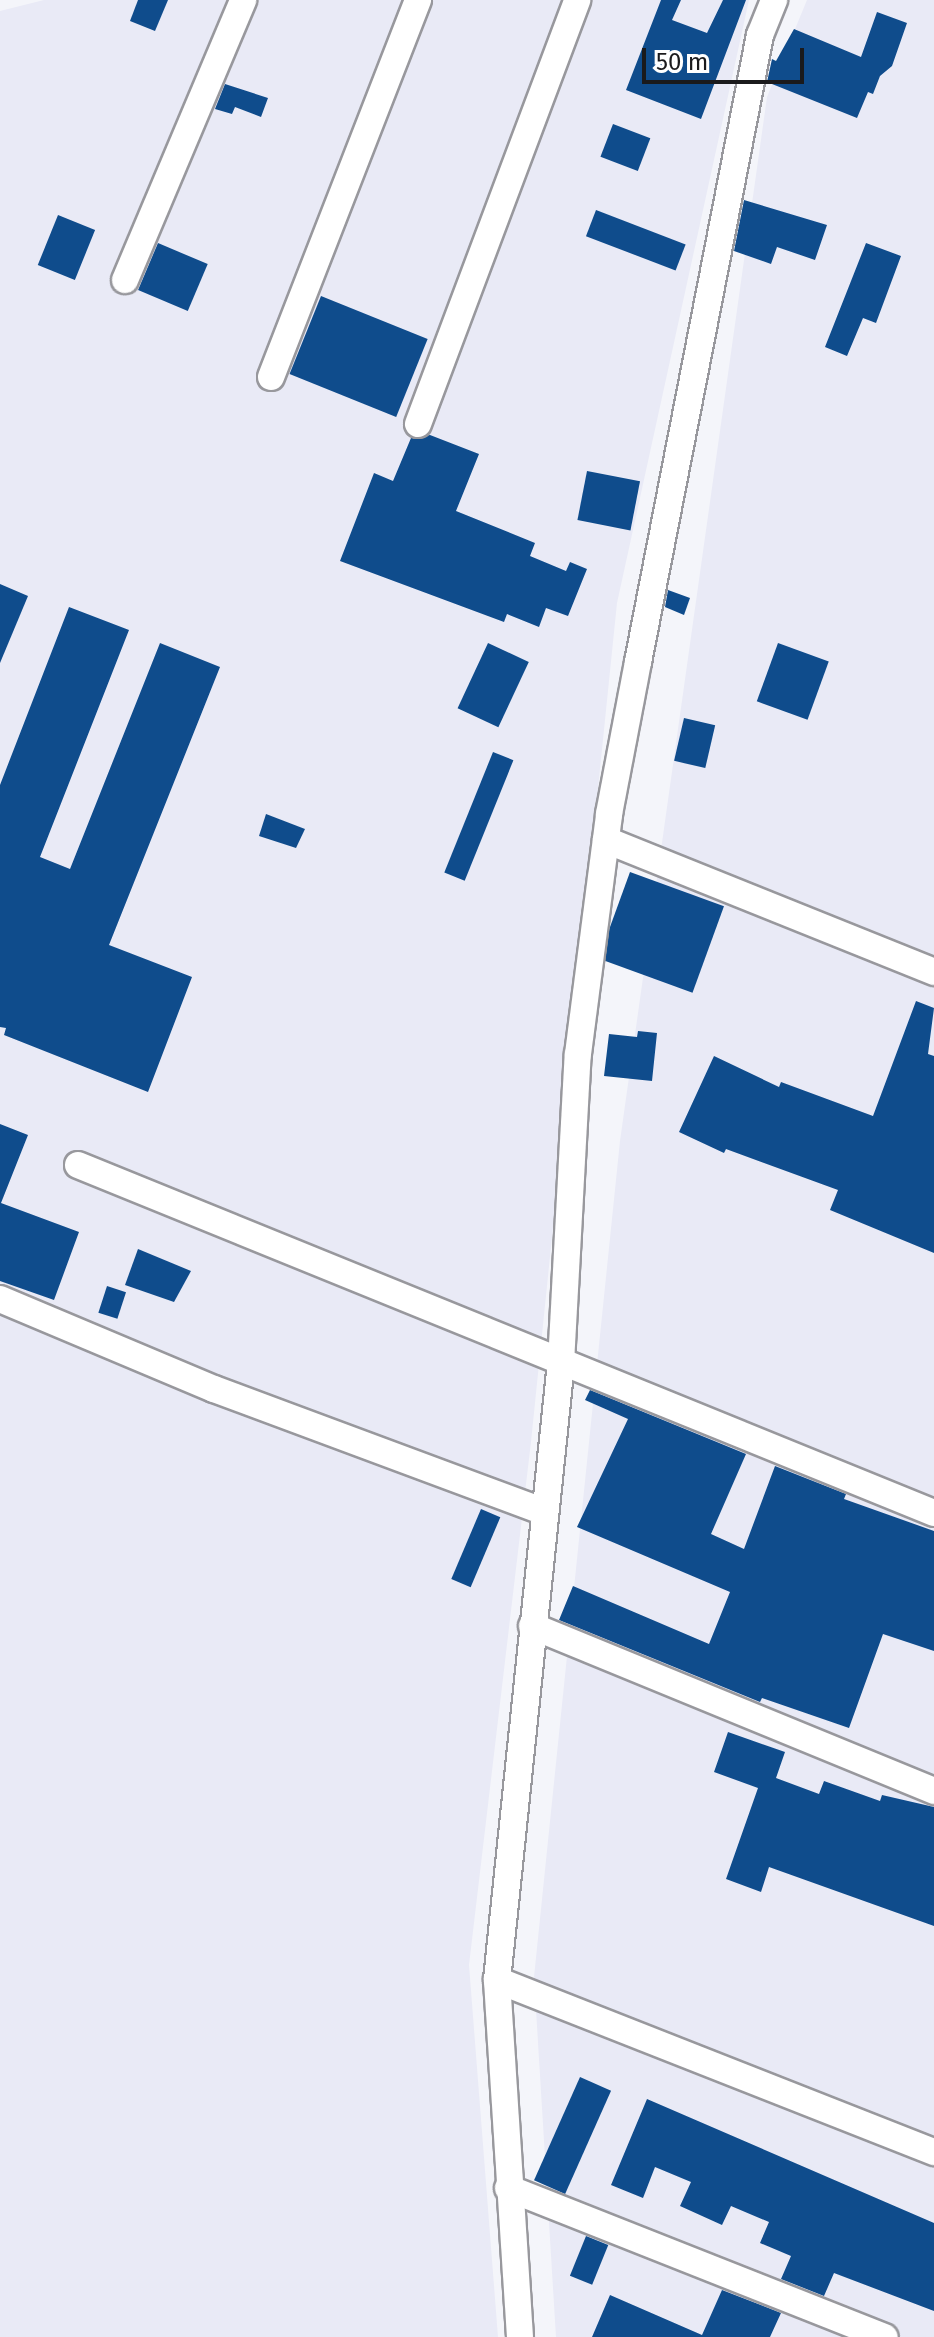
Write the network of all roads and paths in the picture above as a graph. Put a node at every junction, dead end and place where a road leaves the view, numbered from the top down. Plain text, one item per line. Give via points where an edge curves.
1 (243, 0) edge
2 (418, 0) edge
3 (577, 0) edge
4 (774, 0) edge
5 (125, 280) dead end
6 (271, 377) dead end
7 (418, 424) dead end
8 (606, 840) junction
9 (934, 972) edge
10 (78, 1165) dead end
11 (0, 1299) edge
12 (561, 1363) junction
13 (545, 1512) junction
14 (934, 1513) edge
15 (532, 1626) junction
16 (934, 1791) edge
17 (497, 1980) junction
18 (934, 2152) edge
19 (508, 2188) junction
20 (520, 2337) edge
21 (885, 2337) edge

1 - 5 street
2 - 6 street
3 - 7 street
4 - 8 street via 760,35
8 - 9 street
8 - 12 street via 578,1054
10 - 12 street
11 - 13 street via 214,1389
12 - 13 street
12 - 14 street
13 - 15 street
15 - 16 street
15 - 17 street
17 - 18 street
17 - 19 street
19 - 20 street
19 - 21 street

